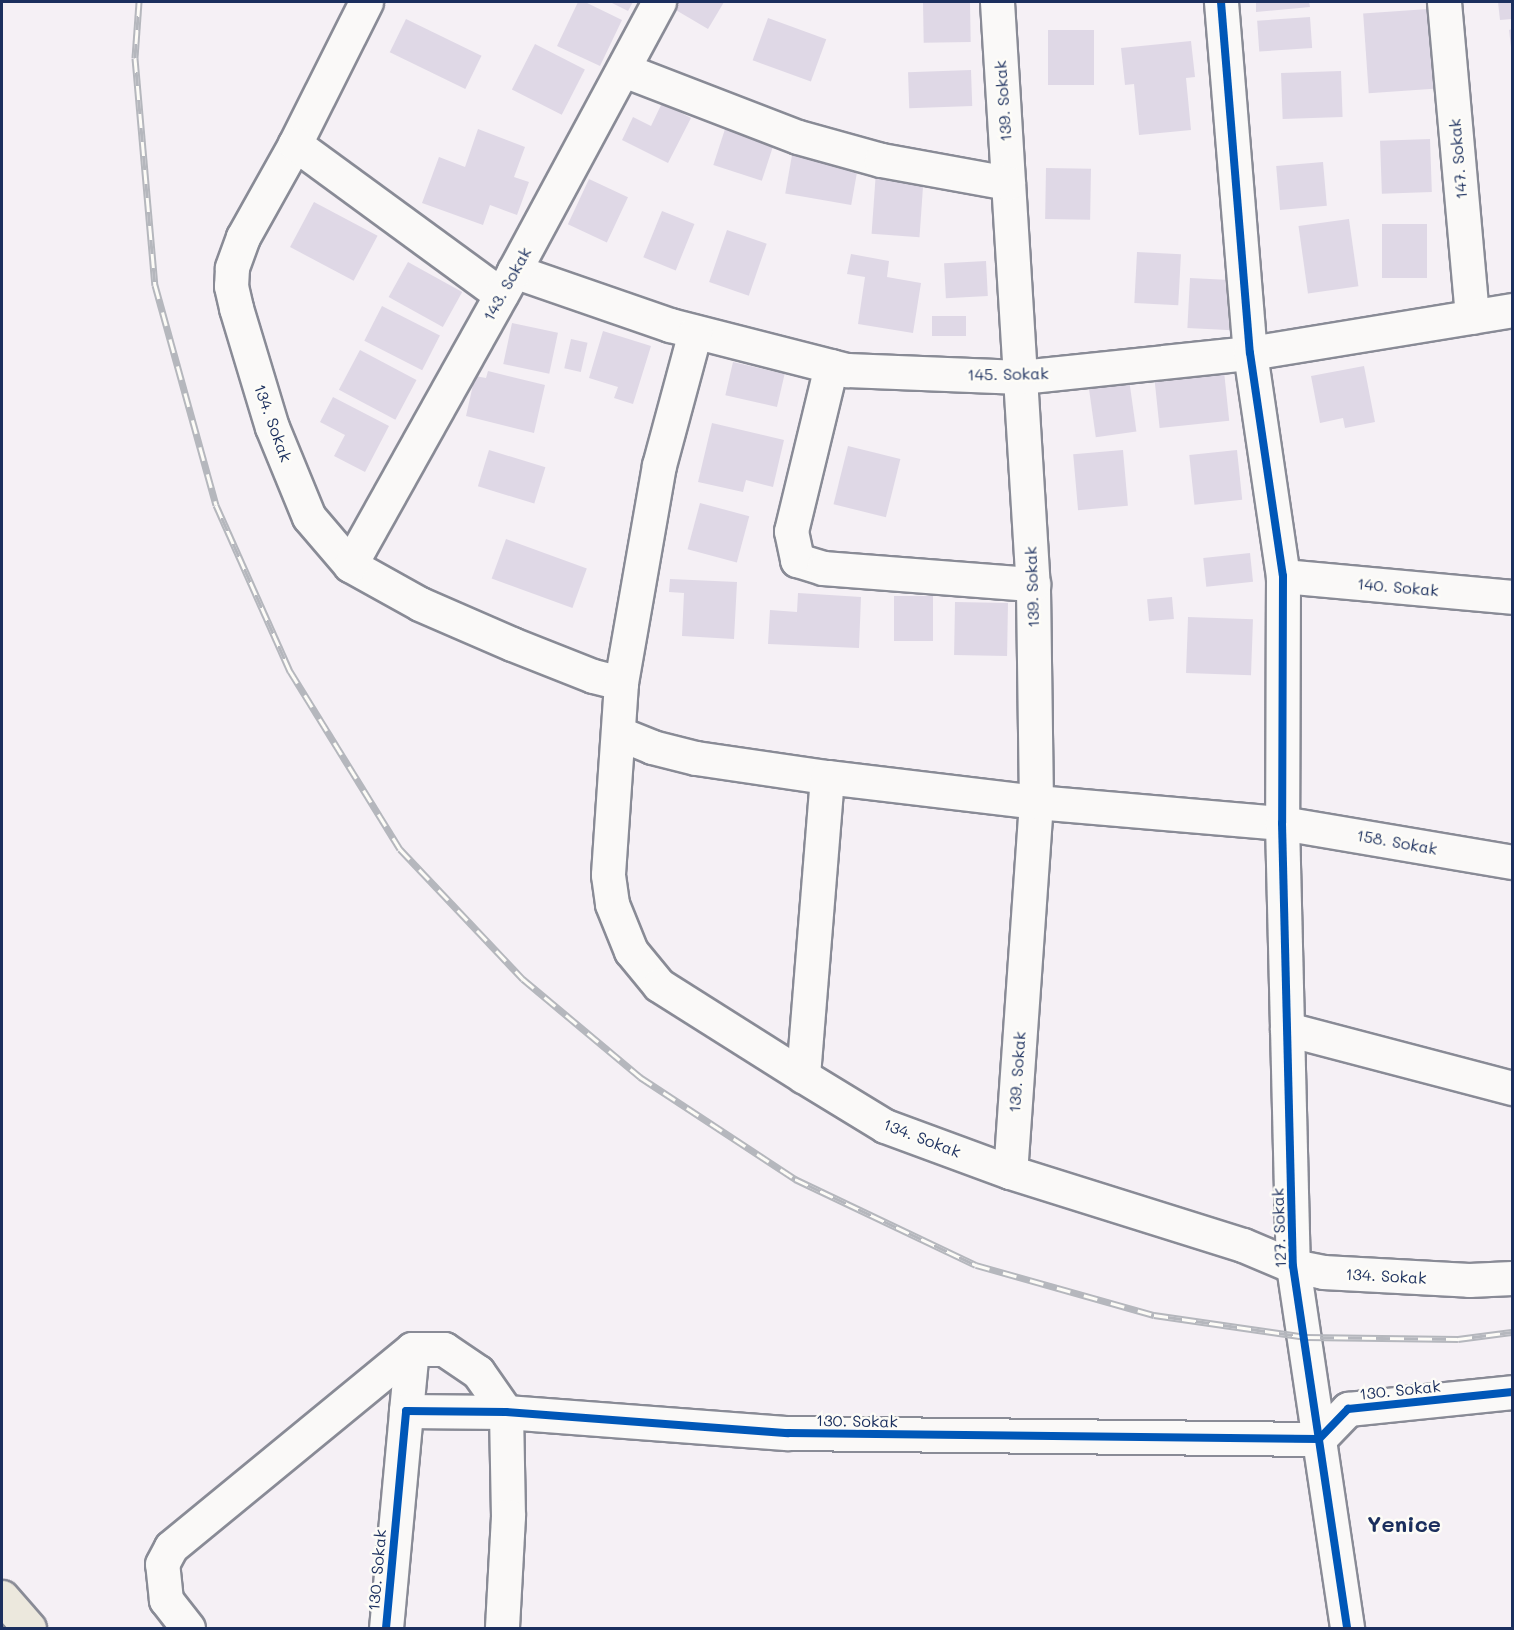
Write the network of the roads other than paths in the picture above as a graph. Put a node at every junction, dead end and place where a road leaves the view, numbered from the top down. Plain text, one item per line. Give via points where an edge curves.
1 (366, 2) edge
2 (659, 2) edge
3 (997, 2) edge
4 (1221, 2) edge
5 (1444, 2) edge
6 (624, 70) junction
7 (295, 144) junction
8 (1008, 183) junction
9 (508, 283) junction
10 (1512, 310) edge
11 (1472, 317) junction
12 (695, 332) junction
13 (1250, 353) junction
14 (831, 366) junction
15 (1021, 377) junction
16 (350, 564) junction
17 (1283, 576) junction
18 (1033, 584) junction
19 (1512, 597) edge
20 (621, 683) junction
21 (618, 734) junction
22 (827, 777) junction
23 (1036, 802) junction
24 (1282, 823) junction
25 (1512, 861) edge
26 (1287, 1029) junction
27 (803, 1076) junction
28 (1512, 1088) edge
29 (1010, 1172) junction
30 (1293, 1266) junction
31 (1512, 1278) edge
32 (412, 1349) junction
33 (1512, 1392) edge
34 (406, 1412) junction
35 (506, 1412) junction
36 (1319, 1439) junction
37 (2, 1597) edge
38 (29, 1629) edge
39 (188, 1629) edge
40 (386, 1629) edge
41 (502, 1629) edge
42 (1347, 1629) edge

1 - 7 street, 134. Sokak
2 - 6 street, 143. Sokak
3 - 8 street, 139. Sokak
4 - 13 street, 127. Sokak
5 - 11 street, 147. Sokak
6 - 8 street via 798,137 881,160
6 - 9 street, 143. Sokak
7 - 9 street, 145. Sokak
7 - 16 street, 134. Sokak via 243,237 232,268 231,286 272,427 309,517
8 - 15 street, 139. Sokak
9 - 12 street, 145. Sokak
9 - 16 street, 143. Sokak
10 - 11 street, 145. Sokak
11 - 13 street, 145. Sokak
12 - 14 street, 145. Sokak
12 - 20 street, 134. Sokak via 659,465
13 - 15 street, 145. Sokak
13 - 17 street, 127. Sokak
14 - 15 street, 145. Sokak via 847,370
14 - 18 street via 791,531 797,560 823,568
15 - 18 street, 139. Sokak
16 - 20 street, 134. Sokak via 420,604 593,676
17 - 19 street, 140. Sokak
17 - 24 street, 127. Sokak
18 - 23 street, 139. Sokak
20 - 21 street, 134. Sokak
21 - 22 street via 696,758
21 - 27 street, 134. Sokak via 608,875 612,904 631,951 659,985
22 - 23 street, 158. Sokak
22 - 27 street
23 - 24 street, 158. Sokak
23 - 29 street, 139. Sokak
24 - 25 street, 158. Sokak
24 - 26 street, 127. Sokak
26 - 28 street
26 - 30 street, 127. Sokak
27 - 29 street, 134. Sokak via 885,1126
29 - 30 street, 134. Sokak via 1243,1245
30 - 31 street, 134. Sokak via 1323,1272 1468,1280
30 - 36 street, 127. Sokak
32 - 34 street
32 - 35 street via 444,1349 478,1372
32 - 39 street via 171,1546 162,1564 166,1600
33 - 36 street, 130. Sokak via 1348,1409
34 - 35 street, 130. Sokak
34 - 40 street, 130. Sokak
35 - 36 street, 130. Sokak via 788,1433
35 - 41 street via 508,1516
36 - 42 street, 127. Sokak
37 - 38 main road

